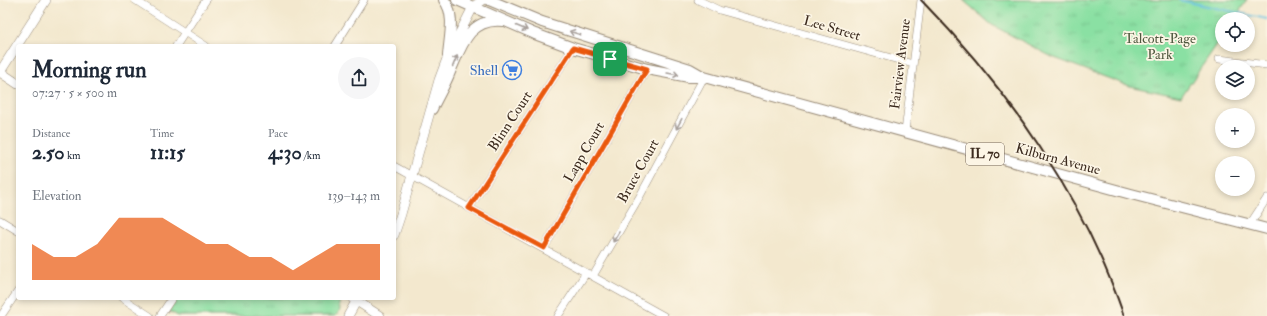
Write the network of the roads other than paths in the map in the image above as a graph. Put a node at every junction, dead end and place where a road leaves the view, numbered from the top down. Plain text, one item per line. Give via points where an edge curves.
1 (46, 0) edge
2 (135, 0) edge
3 (206, 0) edge
4 (364, 0) edge
5 (444, 0) edge
6 (457, 0) edge
7 (483, 0) edge
8 (489, 0) edge
9 (504, 0) edge
10 (698, 0) edge
11 (921, 0) edge
12 (474, 3) edge
13 (516, 11) junction
14 (507, 22) junction
15 (185, 33) junction
16 (18, 44) edge
17 (177, 44) edge
18 (203, 44) edge
19 (337, 44) edge
20 (16, 47) edge
21 (573, 48) junction
22 (448, 56) junction
23 (1219, 59) dead end
24 (913, 64) junction
25 (1267, 65) edge
26 (647, 69) junction
27 (0, 72) edge
28 (704, 77) junction
29 (16, 83) edge
30 (432, 108) junction
31 (905, 132) junction
32 (396, 167) edge
33 (411, 176) junction
34 (1267, 198) edge
35 (469, 208) junction
36 (0, 220) edge
37 (1250, 224) junction
38 (1267, 228) edge
39 (396, 229) edge
40 (16, 231) edge
41 (544, 248) junction
42 (586, 272) junction
43 (593, 276) junction
44 (16, 294) edge
45 (125, 300) edge
46 (171, 300) edge
47 (356, 300) edge
48 (357, 300) edge
49 (1, 316) edge
50 (150, 316) edge
51 (160, 316) edge
52 (348, 316) edge
53 (380, 316) edge
54 (558, 316) edge
55 (664, 316) edge

1 - 16 main road
2 - 15 street
3 - 15 street
4 - 19 street
5 - 22 main road via 450,10 451,23
6 - 12 main road, Kilburn Avenue / IL 70
7 - 12 main road
8 - 13 main road, Kilburn Avenue / IL 70
9 - 13 main road
10 - 24 street, Lee Street via 719,10
11 - 24 street, Fairview Avenue
12 - 14 main road, Kilburn Avenue / IL 70
12 - 22 main road
28 -> 13 main road, Kilburn Avenue / IL 70 via 690,69 542,22
14 -> 21 main road, Kilburn Avenue / IL 70
30 -> 14 main road via 469,33 486,22
15 - 17 street
15 - 18 street
20 - 27 main road
21 - 26 main road, Kilburn Avenue / IL 70
21 - 35 street, Blinn Court
22 - 30 main road
23 - 25 street
24 - 31 street, Fairview Avenue
26 -> 28 main road, Kilburn Avenue / IL 70 via 689,77
26 - 41 street, Lapp Court
27 - 29 main road
28 - 31 main road, Kilburn Avenue / IL 70
28 -> 43 street, Bruce Court via 640,196
30 - 33 main road
31 - 37 main road, Kilburn Avenue / IL 70
32 - 33 street
33 - 35 street
33 - 39 main road
34 - 37 street
35 - 41 street
36 - 40 street
37 - 38 main road, Kilburn Avenue / IL 70
41 - 42 street
42 - 43 street
42 - 54 street
43 - 55 street
44 - 49 street
45 - 50 street
46 - 51 street
47 - 52 main road
48 - 53 main road

